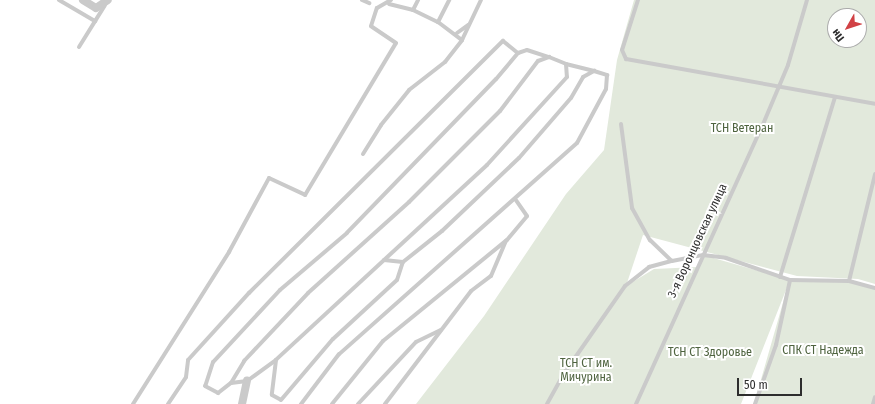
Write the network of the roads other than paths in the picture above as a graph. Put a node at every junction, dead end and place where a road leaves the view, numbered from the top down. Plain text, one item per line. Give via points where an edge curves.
1 (59, 0) edge
2 (83, 0) edge
3 (362, 0) edge
4 (418, 0) edge
5 (449, 0) edge
6 (481, 0) edge
7 (638, 0) edge
8 (807, 0) edge
9 (107, 1) edge
10 (390, 2) edge
11 (369, 3) dead end
12 (413, 10) junction
13 (95, 22) junction
14 (438, 22) junction
15 (468, 25) junction
16 (457, 34) junction
17 (462, 40) junction
18 (80, 47) dead end
19 (518, 53) junction
20 (549, 57) junction
21 (566, 64) junction
22 (594, 71) junction
23 (776, 86) junction
24 (835, 97) junction
25 (875, 104) edge
26 (621, 124) dead end
27 (363, 154) dead end
28 (875, 174) edge
29 (516, 200) junction
30 (506, 240) junction
31 (703, 254) junction
32 (384, 260) junction
33 (672, 261) junction
34 (403, 262) junction
35 (780, 277) junction
36 (790, 280) junction
37 (849, 281) junction
38 (875, 288) edge
39 (441, 329) junction
40 (276, 360) junction
41 (247, 381) junction
42 (231, 383) junction
43 (875, 397) edge
44 (133, 404) edge
45 (168, 404) edge
46 (242, 404) edge
47 (301, 404) edge
48 (332, 404) edge
49 (358, 404) edge
50 (385, 404) edge
51 (547, 404) edge
52 (636, 404) edge
53 (755, 404) edge
54 (873, 404) edge

1 - 13 lane
2 - 9 street via 96,8
3 - 11 lane
4 - 12 lane
5 - 14 lane
6 - 15 lane
7 - 23 lane via 622,50 626,59
8 - 23 lane, 3-я Воронцовская улица via 788,65
9 - 13 lane
10 - 12 lane
10 - 44 lane via 378,8 371,26 396,43 305,196 269,178 229,252
12 - 14 lane
13 - 18 lane
14 - 16 lane
15 - 16 lane
15 - 17 lane
16 - 17 lane
17 - 27 lane via 445,62 409,90 381,125
19 - 20 lane via 527,50
19 - 42 lane via 347,233 280,290 213,362 205,386 218,393
19 - 45 lane via 503,41 249,293 188,360 186,377
20 - 21 lane
20 - 42 lane via 538,61 500,112 468,144 308,293 244,361
21 - 22 lane
21 - 32 lane via 567,76 535,114 487,165
22 - 29 lane via 607,75 606,90 592,121 577,142
22 - 34 lane via 583,78 571,98 519,158 442,231
23 - 24 lane
23 - 31 lane, 3-я Воронцовская улица via 761,129
24 - 25 lane
24 - 35 lane
26 - 33 lane via 632,208 650,240
28 - 37 lane
29 - 30 lane via 527,216
29 - 47 lane via 339,354
30 - 39 lane via 491,276 471,291
30 - 48 lane via 383,341
31 - 33 lane
31 - 35 lane via 726,258
31 - 52 lane, 3-я Воронцовская улица
32 - 34 lane
32 - 40 lane
33 - 51 lane via 649,267 626,286 564,372
34 - 40 lane via 397,280 333,339 281,400 272,395
35 - 36 lane
36 - 37 lane
36 - 53 lane via 776,345
37 - 38 lane
39 - 49 lane via 416,342
39 - 50 lane
40 - 41 lane
41 - 42 lane
41 - 46 street
43 - 54 lane

